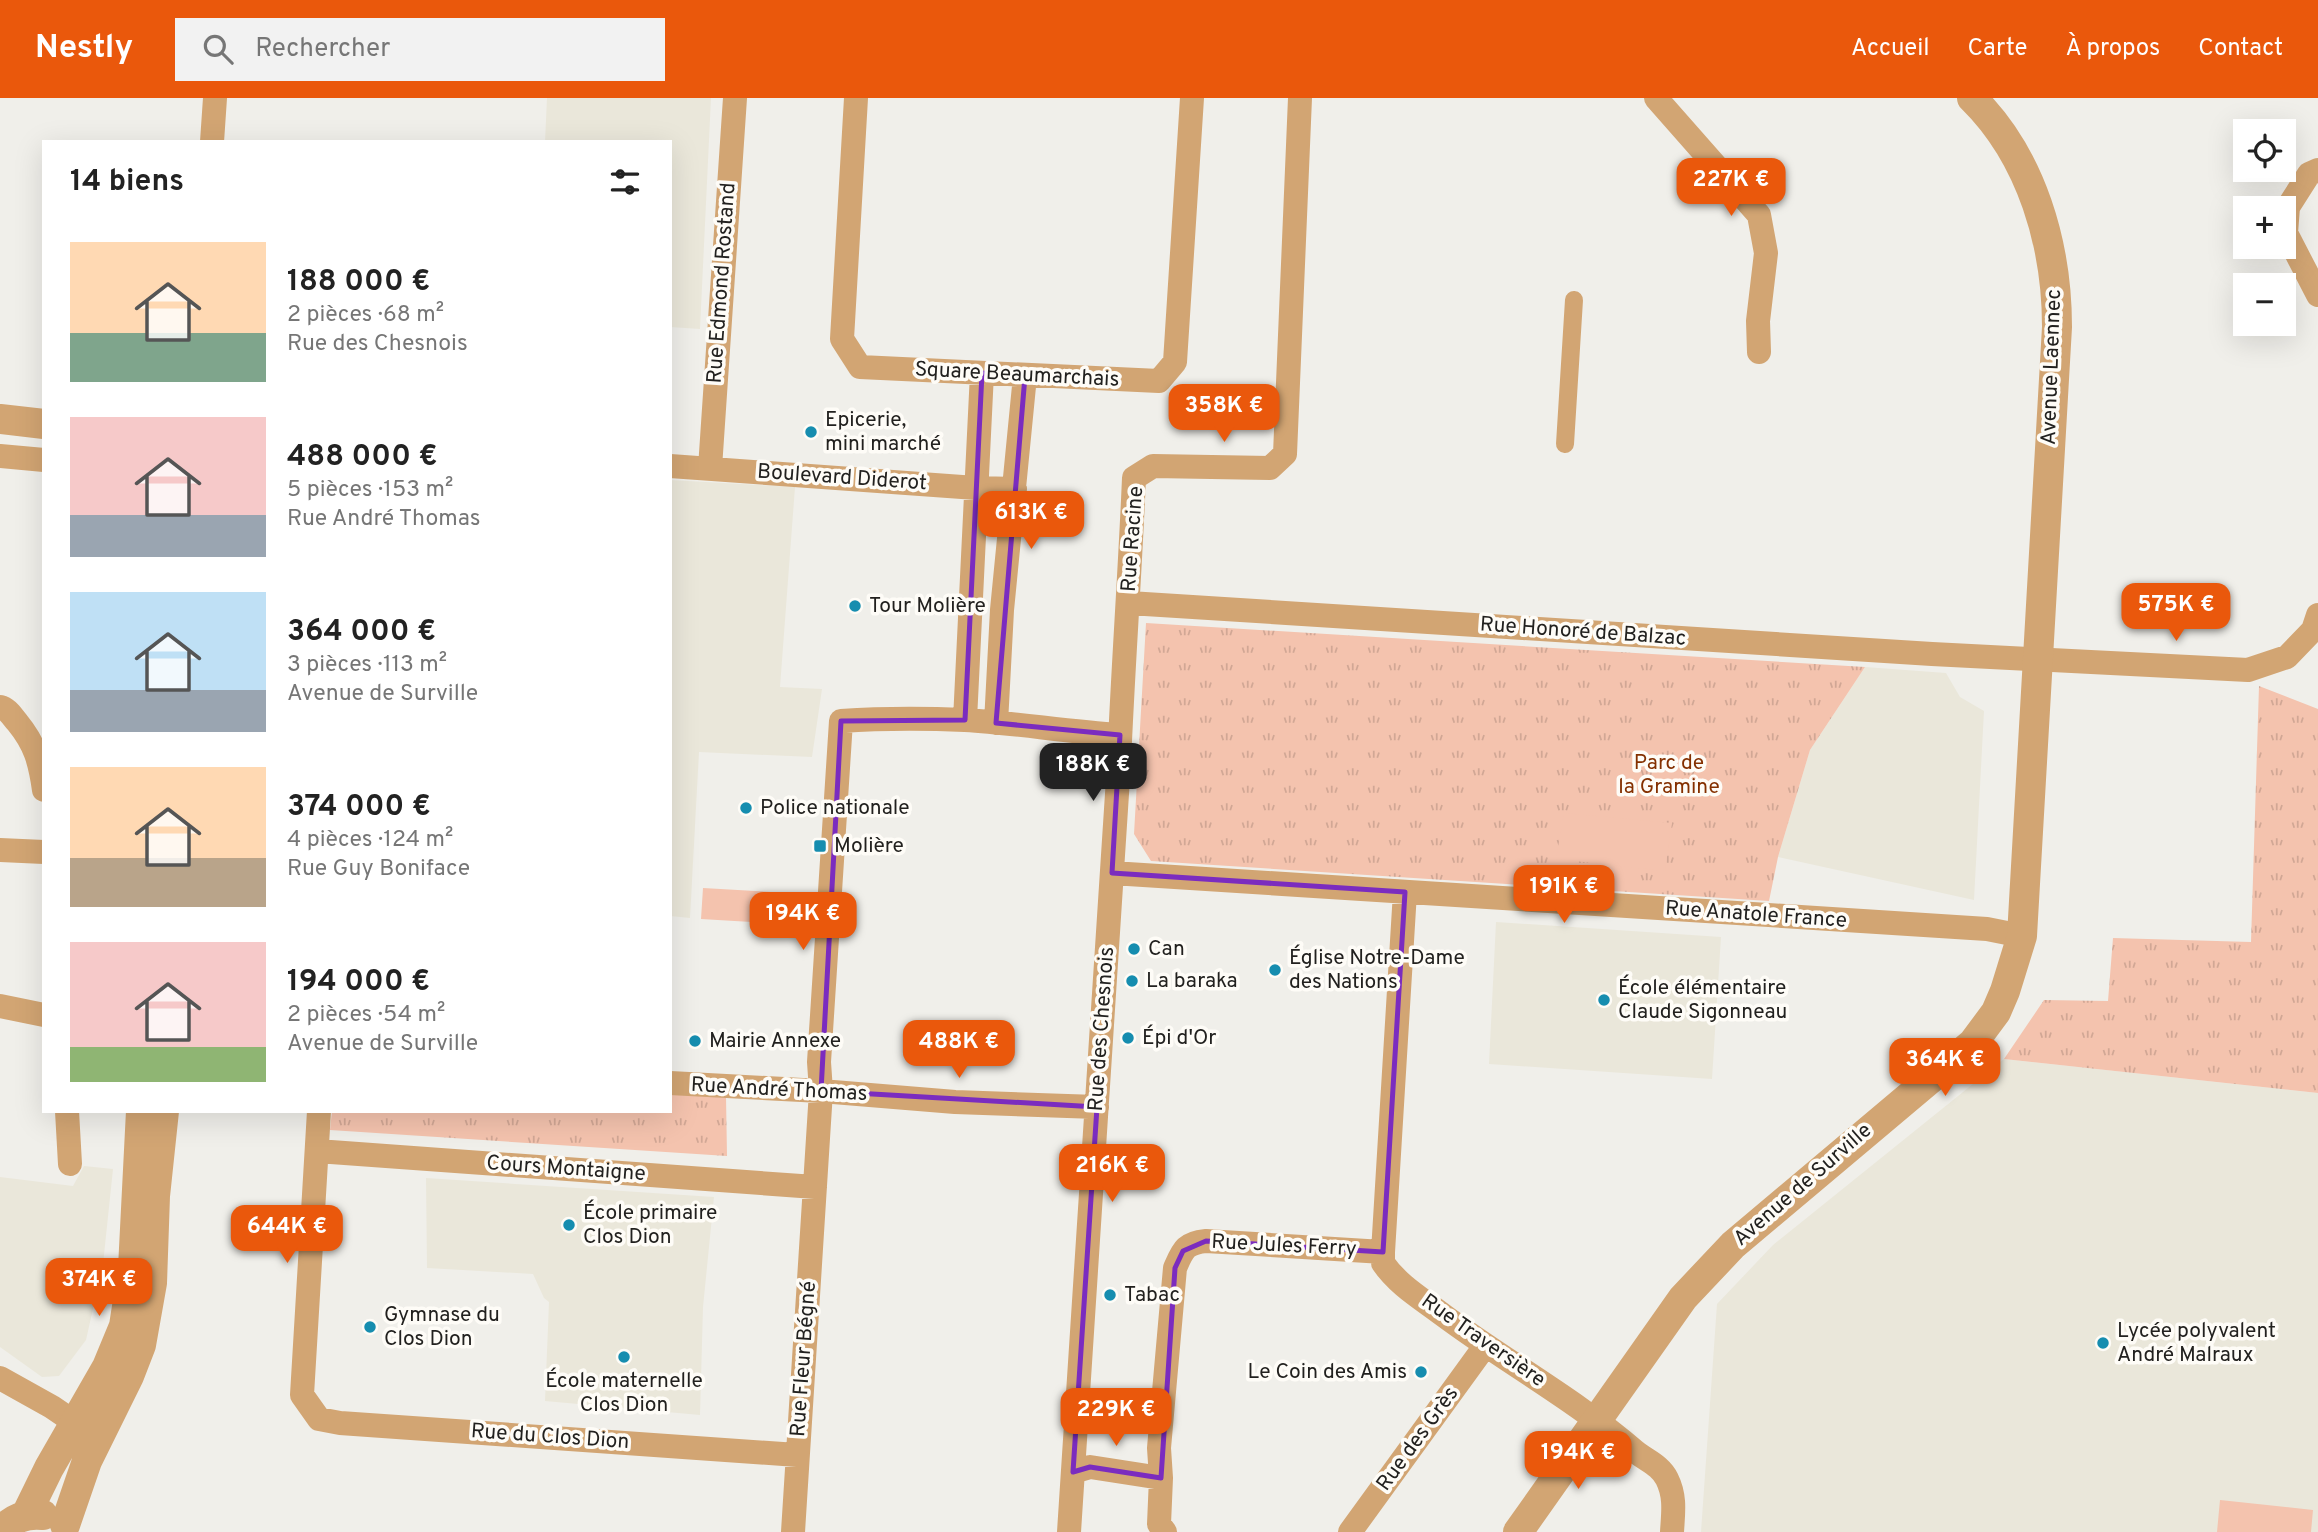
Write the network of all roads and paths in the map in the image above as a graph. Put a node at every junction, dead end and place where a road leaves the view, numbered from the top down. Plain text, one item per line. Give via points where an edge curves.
1 (215, 98) edge
2 (734, 98) edge
3 (856, 98) edge
4 (1192, 98) edge
5 (1300, 98) edge
6 (1656, 98) edge
7 (1972, 98) edge
8 (212, 140) edge
9 (2318, 170) edge
10 (2318, 295) edge
11 (1574, 300) dead end
12 (1759, 352) dead end
13 (982, 373) junction
14 (1025, 376) junction
15 (0, 419) edge
16 (42, 424) edge
17 (1565, 444) dead end
18 (0, 456) edge
19 (42, 460) edge
20 (672, 466) edge
21 (710, 468) junction
22 (976, 488) junction
23 (1014, 489) junction
24 (1129, 603) junction
25 (2318, 615) edge
26 (2038, 658) junction
27 (0, 707) edge
28 (965, 720) junction
29 (996, 723) junction
30 (1120, 735) junction
31 (42, 772) edge
32 (0, 850) edge
33 (42, 852) edge
34 (1112, 873) junction
35 (1405, 892) junction
36 (2022, 936) junction
37 (0, 1006) edge
38 (42, 1015) edge
39 (672, 1083) edge
40 (821, 1090) junction
41 (1097, 1107) junction
42 (67, 1113) edge
43 (141, 1113) edge
44 (164, 1113) edge
45 (319, 1113) edge
46 (317, 1151) junction
47 (71, 1164) dead end
48 (815, 1187) junction
49 (1383, 1252) junction
50 (1485, 1346) junction
51 (0, 1378) edge
52 (1596, 1421) junction
53 (74, 1422) junction
54 (797, 1455) junction
55 (1073, 1472) junction
56 (1161, 1478) junction
57 (26, 1515) junction
58 (67, 1529) edge
59 (0, 1531) edge
60 (793, 1532) edge
61 (1069, 1532) edge
62 (1165, 1532) edge
63 (1350, 1532) edge
64 (1518, 1532) edge
65 (1672, 1532) edge

1 - 8 street
2 - 21 street, Rue Edmond Rostand
3 - 13 street, Square Beaumarchais via 842,339 860,367
4 - 14 street, Square Beaumarchais via 1175,362 1158,381
5 - 24 street, Rue Racine via 1285,454 1270,468 1153,466 1134,478
6 - 12 street via 1759,215 1766,253
7 - 26 street, Avenue Laennec via 2011,146 2033,193 2057,292
9 - 10 street via 2309,174 2288,207 2286,233
11 - 17 street
13 - 14 street, Square Beaumarchais
13 - 22 street
14 - 23 street
15 - 16 street
18 - 19 street
20 - 21 street, Boulevard Diderot
21 - 22 street, Boulevard Diderot
22 - 23 street, Boulevard Diderot
22 - 28 street
23 - 29 street
24 - 26 street, Rue Honoré de Balzac
24 - 30 street, Rue Racine
25 - 26 street, Rue Honoré de Balzac via 2313,630 2287,657 2248,670
26 - 36 street, Avenue de Surville
27 - 31 street via 7,709 31,740
28 - 29 street
28 - 40 street, Rue Fleur Bégné via 892,717 841,721 819,1062
29 - 30 street
30 - 34 street, Rue des Chesnois
32 - 33 street
34 - 35 street, Rue Anatole France
34 - 41 street, Rue des Chesnois
35 - 36 street, Rue Anatole France via 1987,929
35 - 49 street, Rue Jules Ferry
36 - 52 street, Avenue de Surville via 1996,1012 1973,1042 1733,1245 1683,1298
37 - 38 street
39 - 40 street, Rue André Thomas
40 - 41 street, Rue André Thomas via 955,1102
40 - 48 street, Rue Fleur Bégné
41 - 55 street, Rue des Chesnois
42 - 47 street
43 - 53 street via 133,1268 124,1326 107,1367
44 - 58 street via 152,1283 141,1345 87,1461
45 - 46 street
46 - 48 street, Cours Montaigne
46 - 54 street, Rue du Clos Dion via 302,1395 319,1419
48 - 54 street, Rue Fleur Bégné
49 - 50 street, Rue Traversière via 1383,1263 1399,1282
49 - 56 street, Rue Jules Ferry via 1206,1241 1192,1242 1183,1251 1175,1268 1158,1448
50 - 52 street, Rue Traversière
50 - 63 street, Rue des Grès
51 - 53 street
52 - 64 street, Avenue de Surville
52 - 65 street, Rue Traversière via 1656,1464 1667,1478 1674,1500
53 - 57 street
54 - 60 street, Rue Fleur Bégné
55 - 56 street via 1090,1468
55 - 61 street, Rue des Chesnois
56 - 62 street via 1159,1524
57 - 58 street via 53,1518
57 - 59 street

